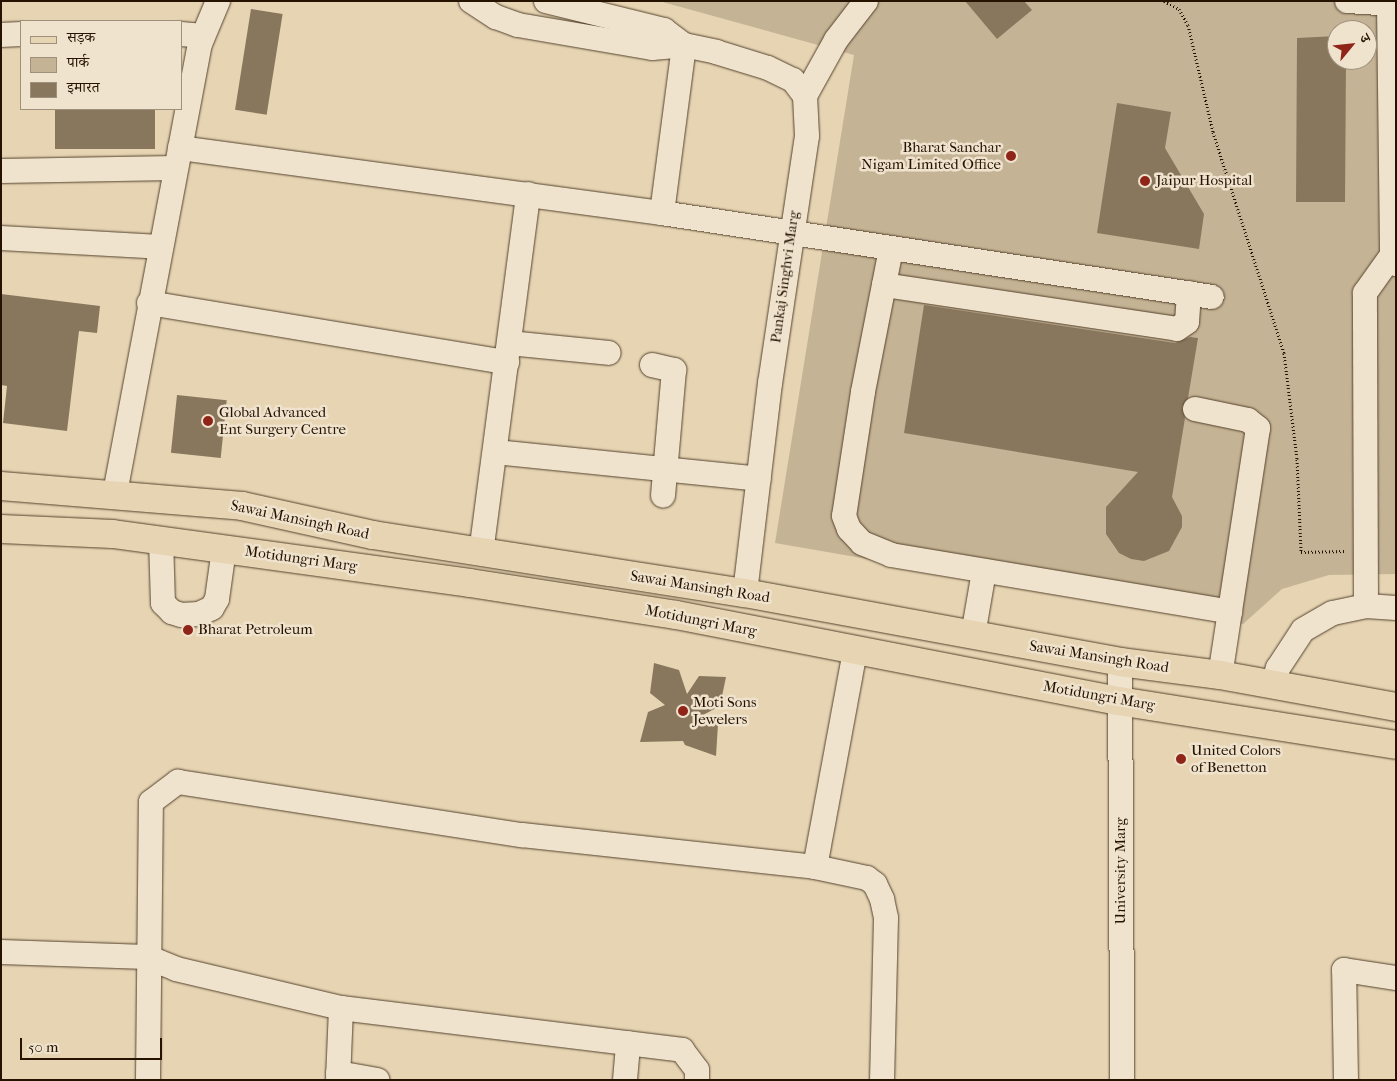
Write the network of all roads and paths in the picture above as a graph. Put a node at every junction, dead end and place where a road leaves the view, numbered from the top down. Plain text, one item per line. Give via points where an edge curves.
1 (218, 1) edge
2 (471, 1) edge
3 (546, 1) edge
4 (866, 1) edge
5 (1164, 1) edge
6 (1346, 1) edge
7 (1392, 4) edge
8 (20, 34) edge
9 (1, 35) edge
10 (192, 35) edge
11 (684, 46) junction
12 (805, 96) junction
13 (178, 158) junction
14 (1, 170) edge
15 (528, 194) junction
16 (662, 213) junction
17 (790, 234) junction
18 (1, 238) edge
19 (160, 248) junction
20 (891, 250) junction
21 (1394, 259) edge
22 (884, 285) junction
23 (149, 303) junction
24 (508, 353) junction
25 (609, 353) dead end
26 (652, 365) dead end
27 (1195, 409) dead end
28 (495, 452) junction
29 (666, 470) junction
30 (758, 479) junction
31 (1, 486) edge
32 (115, 493) junction
33 (663, 496) dead end
34 (1, 529) edge
35 (160, 540) junction
36 (224, 549) junction
37 (1365, 550) junction
38 (482, 553) junction
39 (984, 571) junction
40 (745, 593) junction
41 (1366, 606) junction
42 (1396, 608) edge
43 (1230, 612) junction
44 (973, 635) junction
45 (855, 651) junction
46 (1120, 662) junction
47 (1220, 675) junction
48 (1273, 684) junction
49 (1119, 701) junction
50 (1396, 707) edge
51 (1396, 745) edge
52 (815, 866) junction
53 (1, 952) edge
54 (147, 957) junction
55 (1396, 978) edge
56 (341, 1008) junction
57 (628, 1043) junction
58 (338, 1076) edge
59 (148, 1080) edge
60 (378, 1080) edge
61 (625, 1080) edge
62 (697, 1080) edge
63 (882, 1080) edge
64 (1122, 1080) edge
65 (1346, 1080) edge

1 - 10 street
2 - 11 street via 518,25 652,48
3 - 11 street via 664,30
4 - 12 street via 836,40
5 - 37 path via 1179,9 1188,25 1213,132 1284,353 1298,459 1301,552
6 - 7 street
7 - 21 street
8 - 9 street
10 - 13 street
11 - 12 street via 768,68 793,80
11 - 16 street
12 - 17 street, Pankaj Singhvi Marg via 807,136
13 - 14 street
13 - 15 street
13 - 19 street
15 - 16 street
15 - 24 street
16 - 17 street
17 - 20 street
17 - 30 street, Pankaj Singhvi Marg
18 - 19 street
19 - 23 street
20 - 22 street
20 - 22 street via 1200,295 1186,322 1177,329
21 - 37 street via 1366,293
22 - 39 street via 844,516 849,529 862,543 891,555
23 - 24 street
23 - 32 street
24 - 25 street
24 - 28 street
26 - 29 street via 674,370
27 - 43 street via 1248,420 1258,428
28 - 29 street
28 - 38 street
29 - 30 street
29 - 33 street
30 - 40 street, Pankaj Singhvi Marg
31 - 32 main road, Sawai Mansingh Road
32 - 38 main road, Sawai Mansingh Road via 242,506 374,535
34 - 35 main road, Motidungri Marg via 113,534
35 - 36 main road, Motidungri Marg
35 - 36 street via 163,603 167,609 181,615 199,614 212,608 217,599
36 - 45 main road, Motidungri Marg via 676,615
37 - 41 street
38 - 40 main road, Sawai Mansingh Road
39 - 43 street
39 - 44 street
40 - 44 main road, Sawai Mansingh Road
41 - 42 street
41 - 48 street via 1333,613 1303,630 1278,668
43 - 47 street
44 - 46 main road, Sawai Mansingh Road
45 - 49 main road, Motidungri Marg
45 - 52 street
46 - 47 main road, Sawai Mansingh Road
46 - 49 street, University Marg
47 - 48 main road, Sawai Mansingh Road
48 - 50 main road, Sawai Mansingh Road
49 - 51 main road, Motidungri Marg
49 - 64 street, University Marg
52 - 54 street via 522,835 178,782 151,802
52 - 63 street via 866,878 875,884 882,899 886,918
53 - 54 street
54 - 56 street via 176,969
54 - 59 street
55 - 65 street via 1344,970
56 - 57 street
56 - 58 street
57 - 61 street
57 - 62 street via 682,1050 697,1070
58 - 60 street

